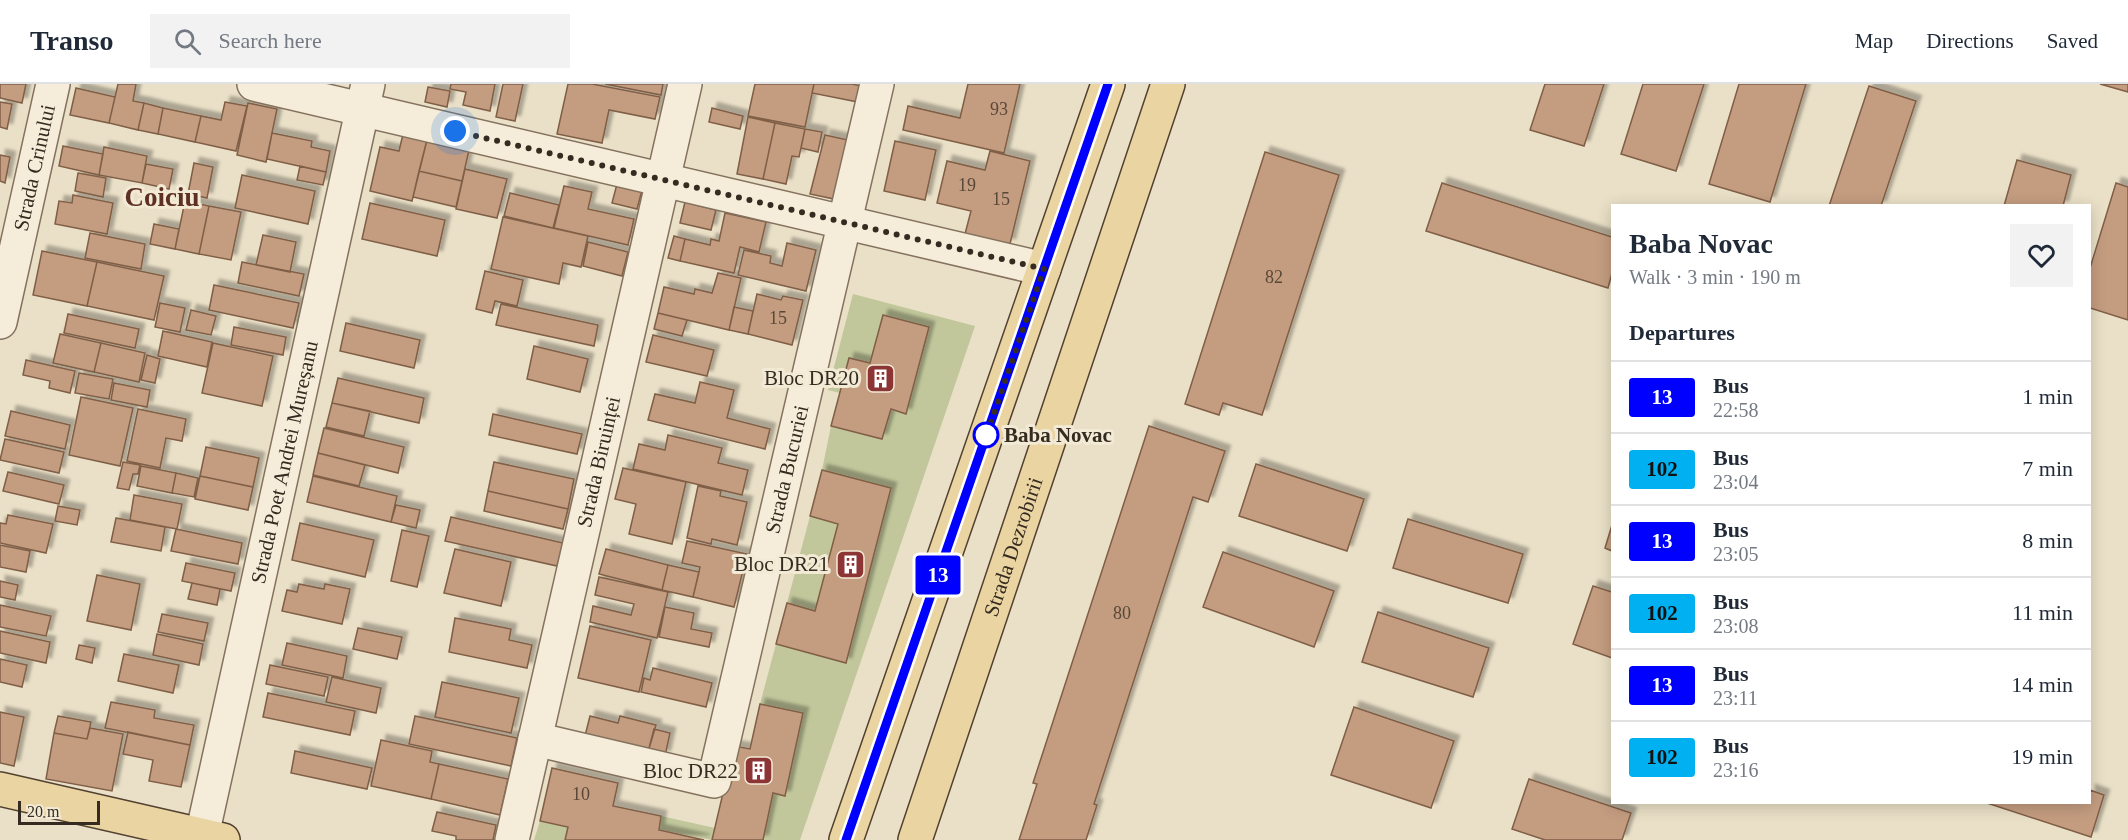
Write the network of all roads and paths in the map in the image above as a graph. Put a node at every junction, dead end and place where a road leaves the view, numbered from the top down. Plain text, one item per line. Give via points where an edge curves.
1 (53, 84) edge
2 (254, 84) edge
3 (685, 84) edge
4 (877, 84) edge
5 (1108, 84) edge
6 (1168, 84) edge
7 (365, 97) edge
8 (663, 180) junction
9 (845, 222) junction
10 (1044, 269) junction
11 (0, 322) edge
12 (535, 739) junction
13 (0, 789) edge
14 (209, 838) edge
15 (512, 840) edge
16 (846, 840) edge
17 (915, 840) edge

1 - 11 street, Strada Crinului
2 - 7 street
3 - 8 street, Strada Biruinței
4 - 9 street, Strada Bucuriei
5 - 10 main road
6 - 17 main road, Strada Dezrobirii
7 - 8 street
7 - 14 street, Strada Poet Andrei Mureșanu
8 - 9 street
8 - 12 street, Strada Biruinței
9 - 10 street
9 - 12 street, Strada Bucuriei via 714,781
10 - 16 main road
12 - 15 street, Strada Biruinței
13 - 14 main road

